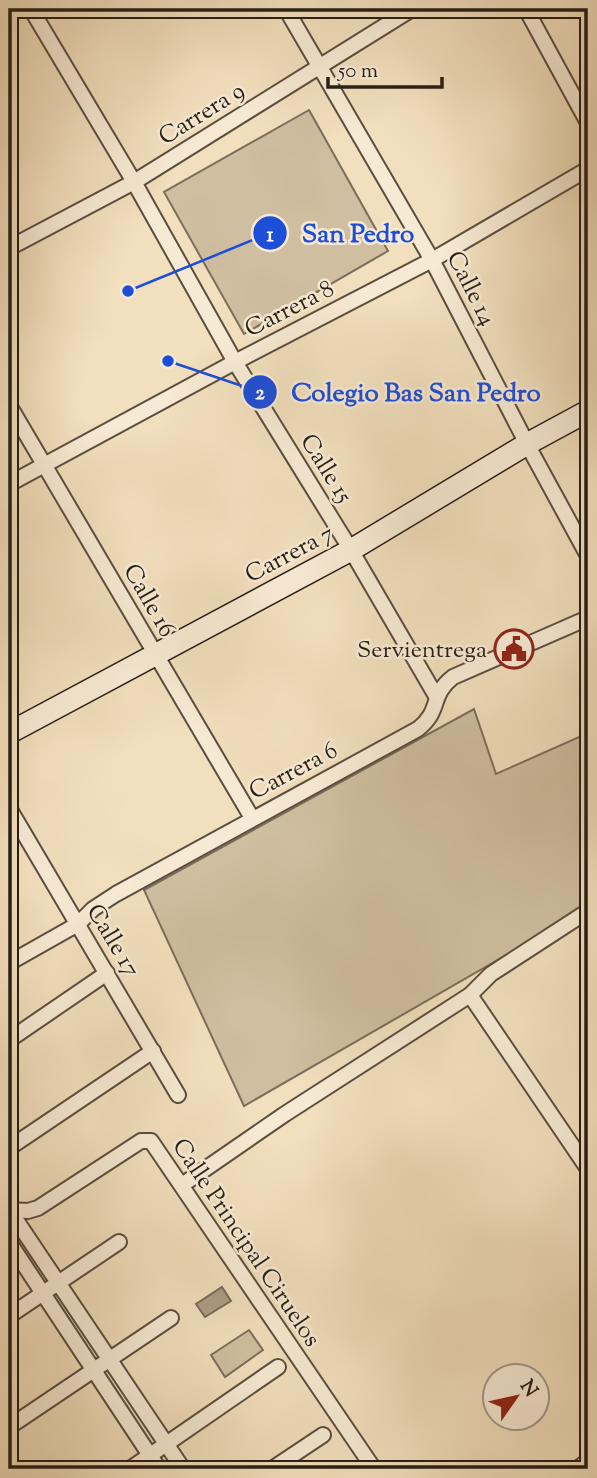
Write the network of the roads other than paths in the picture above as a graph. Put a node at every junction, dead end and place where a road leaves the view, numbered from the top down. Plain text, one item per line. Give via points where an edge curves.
1 (31, 9) edge
2 (286, 9) edge
3 (412, 9) edge
4 (526, 9) edge
5 (320, 66) junction
6 (588, 123) edge
7 (588, 169) edge
8 (134, 182) junction
9 (9, 248) edge
10 (432, 260) junction
11 (235, 362) junction
12 (9, 404) edge
13 (588, 411) edge
14 (527, 444) junction
15 (44, 465) junction
16 (9, 484) edge
17 (351, 550) junction
18 (588, 556) edge
19 (588, 618) edge
20 (155, 654) junction
21 (436, 696) junction
22 (9, 733) edge
23 (9, 808) edge
24 (252, 818) junction
25 (588, 911) edge
26 (78, 924) junction
27 (9, 963) edge
28 (107, 972) junction
29 (470, 995) junction
30 (9, 1040) edge
31 (153, 1051) junction
32 (178, 1095) dead end
33 (9, 1148) edge
34 (588, 1168) edge
35 (182, 1185) junction
36 (9, 1211) edge
37 (15, 1230) edge
38 (9, 1242) edge
39 (119, 1242) dead end
40 (59, 1282) junction
41 (42, 1294) junction
42 (9, 1316) edge
43 (171, 1318) dead end
44 (110, 1359) junction
45 (278, 1367) dead end
46 (94, 1370) junction
47 (9, 1427) edge
48 (323, 1435) dead end
49 (167, 1445) junction
50 (150, 1456) junction
51 (588, 1461) edge
52 (130, 1469) edge
53 (159, 1469) edge
54 (183, 1469) edge
55 (272, 1469) edge
56 (374, 1469) edge
57 (577, 1469) edge

1 - 8 street, Calle 15
2 - 5 street, Calle 14
3 - 5 street, Carrera 9
4 - 6 street
5 - 8 street, Carrera 9
5 - 10 street, Calle 14
7 - 10 street, Carrera 8
8 - 9 street, Carrera 9
8 - 11 street, Calle 15
10 - 11 street, Carrera 8
10 - 14 street, Calle 14
11 - 15 street, Carrera 8
11 - 17 street, Calle 15
12 - 15 street, Calle 16
13 - 14 street, Carrera 7
14 - 17 street, Carrera 7
14 - 18 street, Calle 14
15 - 16 street, Carrera 8
15 - 20 street, Calle 16
17 - 20 street, Carrera 7
17 - 21 street, Calle 15
19 - 21 street, Carrera 6 via 453,677
20 - 22 street, Carrera 7
20 - 24 street, Calle 16
21 - 24 street, Carrera 6 via 434,713 418,729
23 - 26 street, Calle 17
24 - 26 street, Carrera 6 via 116,894
25 - 29 street via 491,974
26 - 27 street, Carrera 6
26 - 28 street, Calle 17
28 - 30 street
28 - 31 street, Calle 17
29 - 34 street
29 - 35 street
31 - 32 street, Calle 17
31 - 33 street
35 - 36 street, Calle Principal Ciruelos via 151,1140 141,1141 38,1208
35 - 56 street, Calle Principal Ciruelos
36 - 37 street
37 - 40 street
38 - 41 street
39 - 40 street
40 - 41 street
40 - 44 street
41 - 42 street
41 - 46 street
43 - 44 street
44 - 46 street
44 - 49 street
45 - 49 street
46 - 47 street
46 - 50 street
48 - 55 street
49 - 50 street
49 - 54 street
50 - 52 street
50 - 53 street
51 - 57 street

